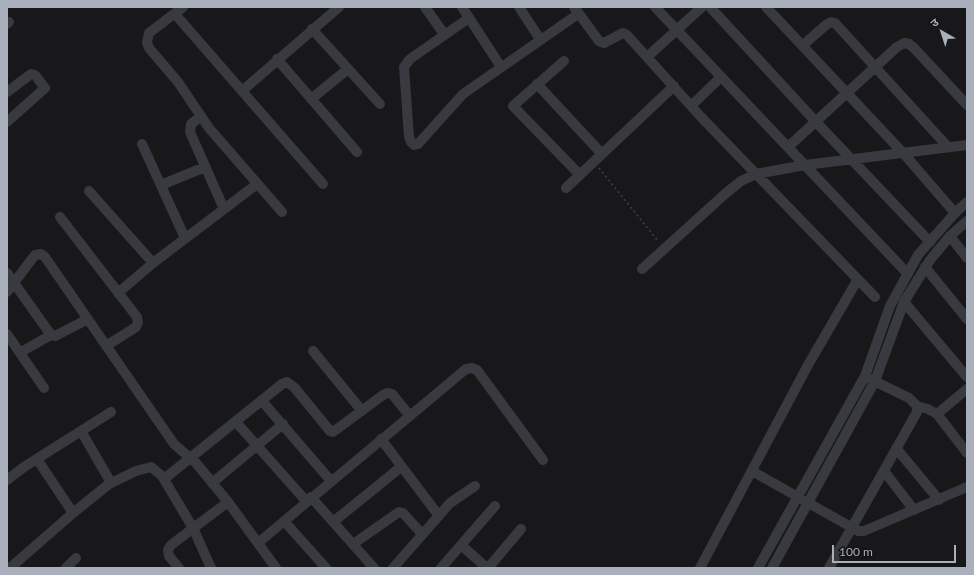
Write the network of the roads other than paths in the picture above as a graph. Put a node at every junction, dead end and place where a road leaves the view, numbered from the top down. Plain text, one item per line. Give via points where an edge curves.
1 (339, 7) edge
2 (425, 7) edge
3 (462, 7) edge
4 (519, 7) edge
5 (655, 7) edge
6 (702, 7) edge
7 (710, 7) edge
8 (766, 7) edge
9 (179, 10) edge
10 (576, 10) edge
11 (469, 18) junction
12 (312, 30) junction
13 (677, 30) junction
14 (444, 34) junction
15 (540, 39) junction
16 (803, 45) junction
17 (648, 57) junction
18 (277, 59) junction
19 (564, 61) dead end
20 (501, 67) junction
21 (876, 67) junction
22 (348, 69) junction
23 (721, 77) junction
24 (538, 84) junction
25 (674, 86) junction
26 (242, 91) junction
27 (7, 92) edge
28 (848, 93) junction
29 (311, 99) junction
30 (380, 104) dead end
31 (967, 105) edge
32 (691, 106) junction
33 (200, 117) junction
34 (7, 122) edge
35 (816, 122) junction
36 (142, 144) dead end
37 (967, 145) edge
38 (948, 147) junction
39 (788, 148) junction
40 (357, 152) dead end
41 (602, 154) junction
42 (904, 154) junction
43 (851, 160) junction
44 (805, 165) junction
45 (205, 167) junction
46 (756, 174) junction
47 (580, 175) junction
48 (161, 184) junction
49 (257, 184) junction
50 (323, 184) dead end
51 (566, 188) dead end
52 (89, 191) dead end
53 (967, 202) edge
54 (224, 209) junction
55 (282, 212) dead end
56 (955, 212) junction
57 (60, 217) dead end
58 (967, 221) edge
59 (950, 236) junction
60 (186, 238) junction
61 (930, 242) junction
62 (967, 258) edge
63 (153, 263) junction
64 (925, 267) junction
65 (642, 269) dead end
66 (7, 273) edge
67 (908, 274) junction
68 (858, 279) junction
69 (14, 283) junction
70 (7, 292) edge
71 (118, 293) junction
72 (875, 297) dead end
73 (904, 302) junction
74 (88, 319) junction
75 (967, 319) edge
76 (7, 334) edge
77 (51, 335) junction
78 (106, 346) junction
79 (313, 351) dead end
80 (21, 352) junction
81 (865, 376) junction
82 (967, 377) edge
83 (875, 381) junction
84 (44, 388) dead end
85 (967, 389) edge
86 (262, 400) junction
87 (917, 406) junction
88 (362, 411) junction
89 (111, 412) dead end
90 (937, 414) junction
91 (410, 416) junction
92 (236, 422) junction
93 (283, 424) junction
94 (82, 431) junction
95 (381, 439) junction
96 (257, 445) junction
97 (896, 448) junction
98 (967, 453) edge
99 (37, 459) junction
100 (192, 459) junction
101 (543, 460) dead end
102 (401, 467) junction
103 (752, 471) junction
104 (884, 471) junction
105 (164, 479) junction
106 (7, 480) edge
107 (331, 481) junction
108 (212, 483) junction
109 (109, 484) junction
110 (476, 486) dead end
111 (967, 487) edge
112 (798, 498) junction
113 (309, 499) junction
114 (939, 500) junction
115 (228, 502) junction
116 (808, 504) junction
117 (495, 506) dead end
118 (914, 510) junction
119 (73, 513) junction
120 (439, 516) junction
121 (284, 521) junction
122 (333, 522) junction
123 (193, 528) junction
124 (851, 528) junction
125 (521, 529) dead end
126 (422, 534) junction
127 (258, 543) junction
128 (353, 544) junction
129 (461, 545) junction
130 (76, 558) dead end
131 (7, 565) edge
132 (10, 568) edge
133 (66, 568) edge
134 (179, 568) edge
135 (211, 568) edge
136 (276, 568) edge
137 (326, 568) edge
138 (374, 568) edge
139 (393, 568) edge
140 (442, 568) edge
141 (487, 568) edge
142 (700, 568) edge
143 (758, 568) edge
144 (772, 568) edge
145 (829, 568) edge

1 - 12 street
2 - 14 street
3 - 11 street
4 - 15 street
5 - 13 street
6 - 13 street
7 - 35 street
8 - 16 street
9 - 26 street
9 - 33 street via 149,33 147,42 149,48 178,82
10 - 15 street
10 - 17 street via 599,41 604,43 623,33
11 - 14 street
11 - 20 street
12 - 18 street
12 - 22 street
13 - 17 street
13 - 23 street
14 - 20 street via 410,59 404,67 410,137 414,145 418,144 462,94
15 - 20 street
16 - 21 street via 826,25 836,23
16 - 28 street
17 - 25 street
18 - 26 street
18 - 29 street
19 - 24 street
21 - 28 street
21 - 31 street via 897,47 904,43 909,44
21 - 38 street
22 - 29 street
22 - 30 street
23 - 32 street
23 - 39 street
24 - 41 street
24 - 47 street via 513,106
25 - 32 street
25 - 41 street
26 - 50 street
27 - 34 street via 32,74 36,75 45,88
28 - 35 street
28 - 42 street
29 - 40 street
32 - 46 street
33 - 45 street via 191,124 190,132
33 - 49 street
35 - 39 street
35 - 43 street
36 - 48 street
37 - 38 street
38 - 42 street
39 - 44 street
41 - 47 street
42 - 43 street
42 - 56 street
43 - 44 street
43 - 61 street
44 - 46 street
44 - 67 street
45 - 48 street
45 - 54 street
46 - 65 street via 741,181 725,194
46 - 68 street
47 - 51 street
48 - 60 street
49 - 54 street
49 - 55 street
52 - 63 street
53 - 56 street
54 - 60 street
56 - 61 street
57 - 71 street
58 - 59 street
59 - 62 street
59 - 64 street
60 - 63 street
61 - 67 street via 918,255
63 - 71 street
64 - 73 street
64 - 75 street
66 - 69 street
67 - 81 street via 890,306
68 - 72 street
68 - 103 street
69 - 70 street
69 - 74 street via 31,258 35,254 41,254
69 - 77 street
71 - 78 street via 137,317 138,322 136,327
73 - 82 street
73 - 83 street
74 - 77 street via 55,336
74 - 78 street
76 - 80 street
77 - 80 street
78 - 100 street via 174,444
79 - 88 street
80 - 84 street
81 - 83 street
81 - 112 street
83 - 87 street via 909,398
83 - 116 street
85 - 90 street
86 - 88 street via 282,384 290,383 333,432
86 - 92 street
86 - 93 street
87 - 90 street
87 - 97 street via 917,412
88 - 91 street via 383,394 388,393 392,394
89 - 94 street
90 - 98 street
91 - 95 street
91 - 101 street via 466,369 472,368 477,370
92 - 96 street
92 - 100 street
93 - 96 street
93 - 107 street
94 - 99 street
94 - 109 street via 110,481
95 - 102 street
95 - 107 street
96 - 108 street
96 - 113 street
97 - 104 street
97 - 114 street
99 - 106 street
99 - 119 street
100 - 105 street
100 - 108 street
102 - 120 street
102 - 122 street
103 - 112 street
103 - 142 street
104 - 118 street
104 - 124 street
105 - 109 street via 151,467
105 - 123 street
107 - 113 street
108 - 115 street
109 - 119 street
110 - 120 street via 450,503
111 - 114 street
112 - 116 street
112 - 143 street
113 - 121 street
113 - 122 street
114 - 118 street
115 - 123 street
115 - 127 street
116 - 124 street
116 - 144 street
117 - 129 street
118 - 124 street via 864,531
119 - 132 street
120 - 126 street
121 - 127 street
121 - 137 street
122 - 128 street
123 - 134 street via 170,545 168,550 169,556
123 - 135 street
124 - 145 street
125 - 141 street
126 - 128 street via 399,512
126 - 139 street
127 - 136 street
128 - 138 street
129 - 140 street
129 - 141 street
130 - 133 street
131 - 132 street

